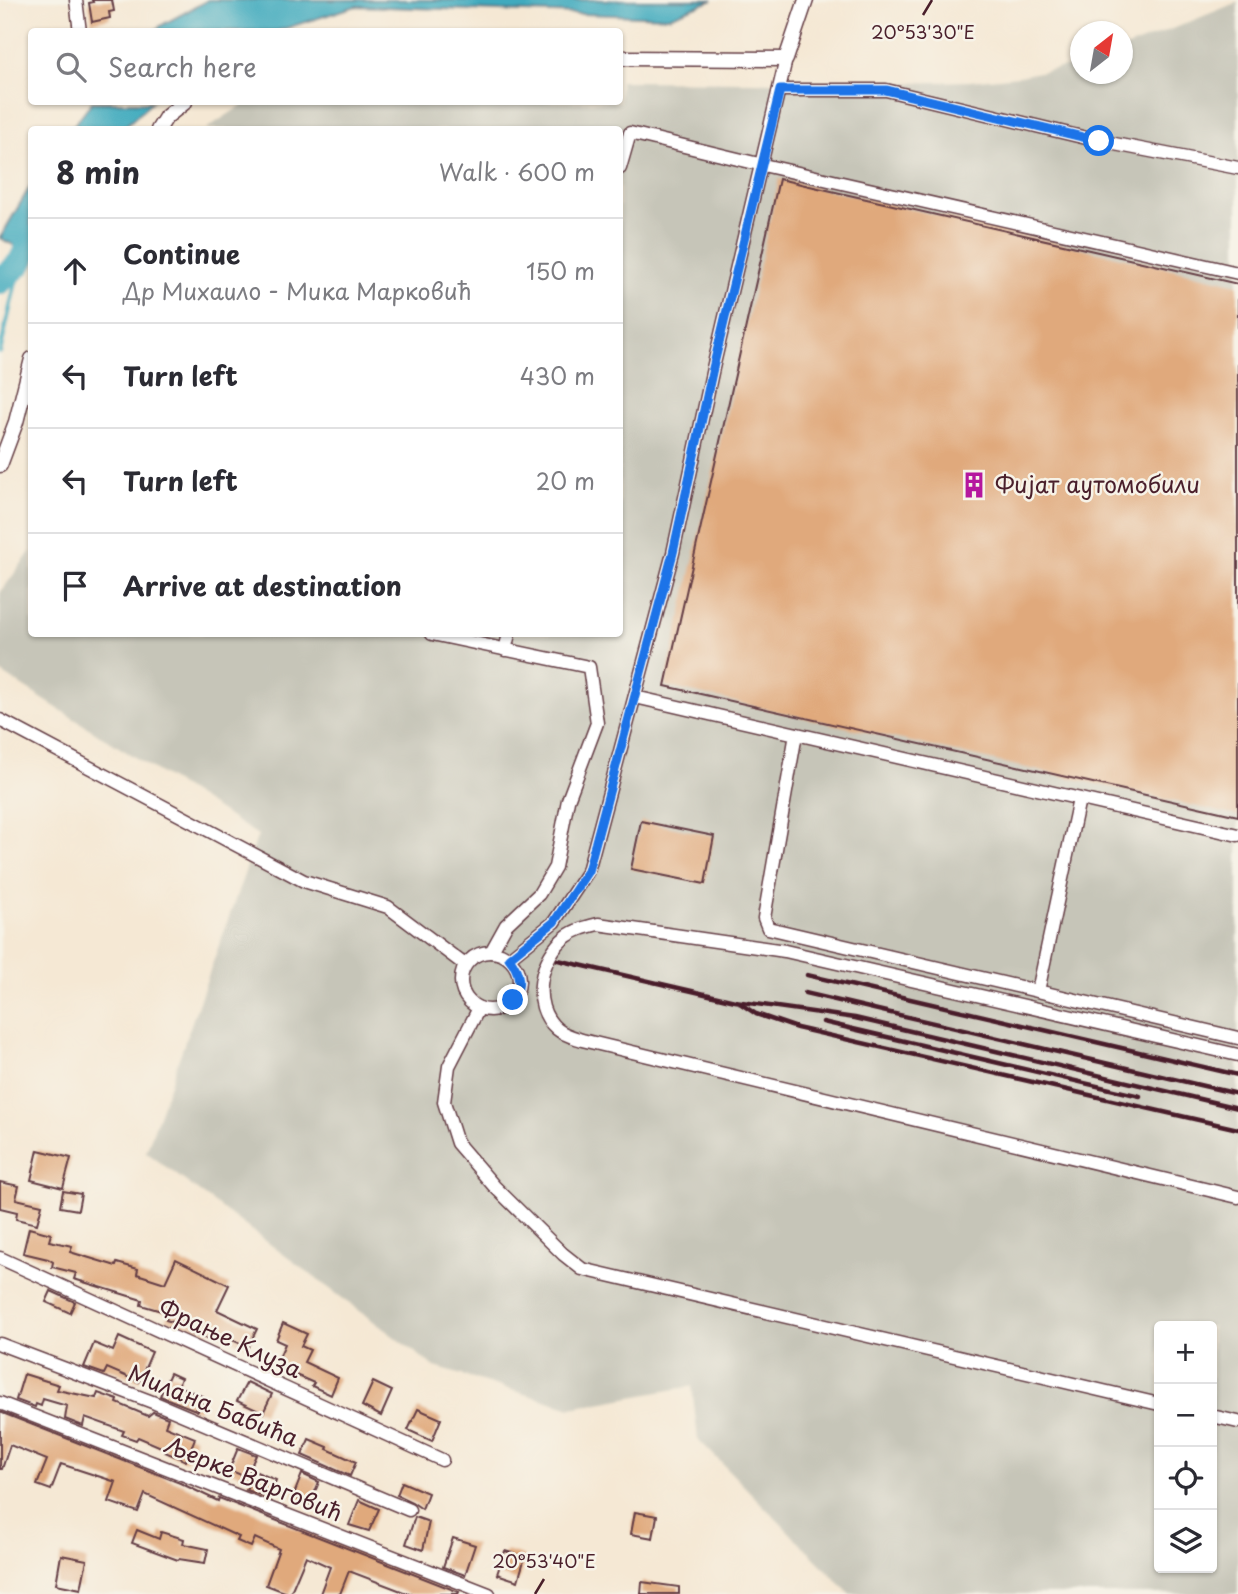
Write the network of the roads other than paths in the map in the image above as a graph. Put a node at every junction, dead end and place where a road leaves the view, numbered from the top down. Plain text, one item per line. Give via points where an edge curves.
1 (76, 0) edge
2 (804, 7) edge
3 (80, 28) edge
4 (623, 58) edge
5 (786, 59) junction
6 (780, 90) junction
7 (181, 105) edge
8 (160, 126) edge
9 (623, 157) edge
10 (763, 165) junction
11 (1238, 168) edge
12 (1238, 273) edge
13 (28, 375) edge
14 (0, 466) edge
15 (446, 637) edge
16 (508, 637) edge
17 (505, 650) junction
18 (635, 697) junction
19 (0, 720) edge
20 (796, 734) junction
21 (1079, 799) junction
22 (1238, 835) edge
23 (491, 952) junction
24 (509, 958) junction
25 (466, 965) junction
26 (1038, 991) junction
27 (479, 1008) junction
28 (1238, 1038) edge
29 (1238, 1055) edge
30 (1238, 1197) edge
31 (0, 1258) edge
32 (0, 1344) edge
33 (0, 1403) edge
34 (1154, 1403) edge
35 (1217, 1417) edge
36 (1238, 1422) edge
37 (442, 1460) dead end
38 (409, 1510) dead end
39 (489, 1594) edge

1 - 3 street
2 - 5 street
4 - 5 street
5 - 6 street
6 - 10 street
6 - 11 street via 886,90 1099,141
7 - 8 street
9 - 10 street via 630,132
10 - 12 street
10 - 18 street
13 - 14 street
15 - 17 street
16 - 17 street
17 - 23 street via 589,667 597,723 568,800 555,867 539,894 506,925
18 - 20 street
18 - 24 street via 588,871 554,922
19 - 25 street via 304,881 388,907
20 - 21 street
20 - 26 street via 764,918 768,928
21 - 22 street
21 - 26 street
23 - 24 street
23 - 25 street via 481,953
24 - 27 street via 519,974 517,992 506,1006
25 - 27 street via 461,985 470,1003
26 - 28 street
27 - 34 street via 449,1066 444,1102 457,1143 494,1186 582,1269
29 - 30 street via 785,951 598,924 579,928 564,938 541,978 543,1004 555,1027 565,1035
31 - 37 street, Фрање Клуза
32 - 38 street, Милана Бабића via 155,1403
33 - 39 street, Љерке Варговић
35 - 36 street

